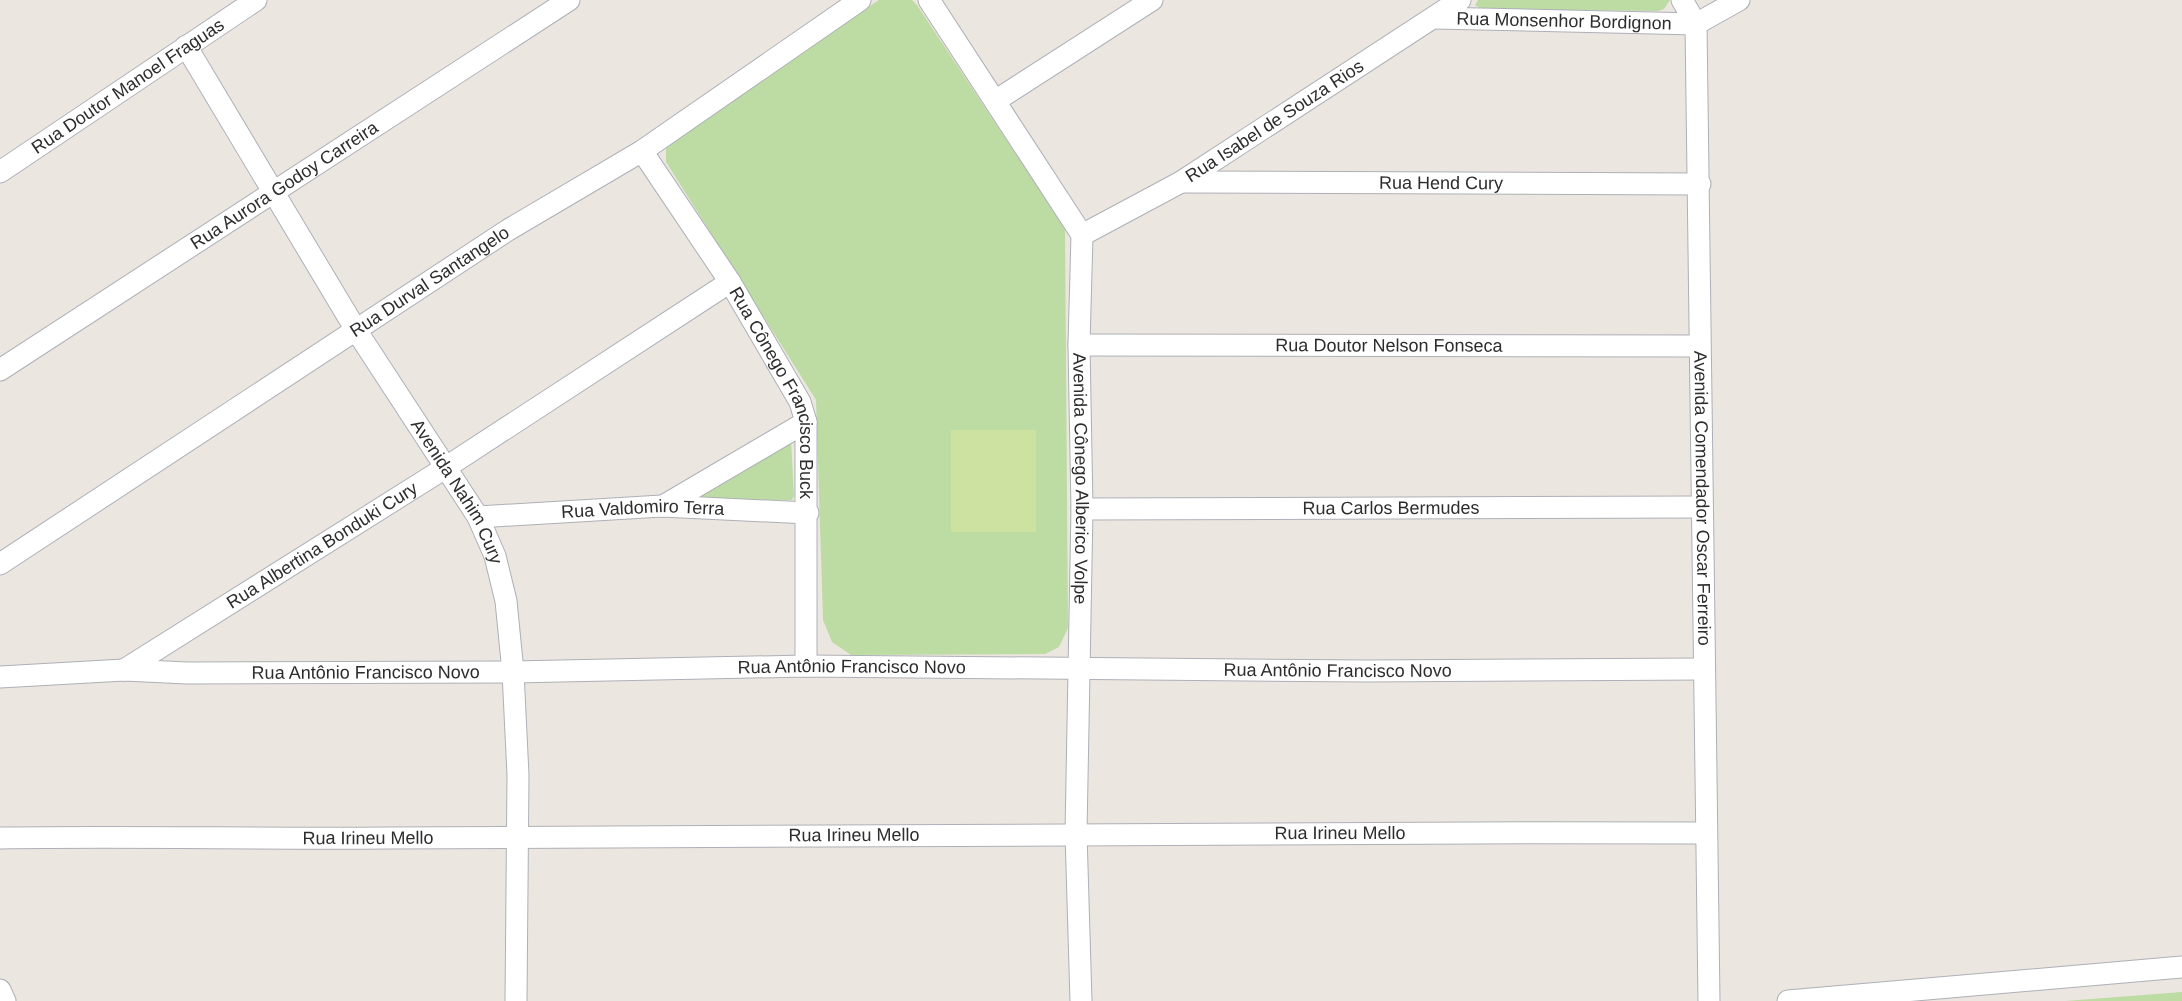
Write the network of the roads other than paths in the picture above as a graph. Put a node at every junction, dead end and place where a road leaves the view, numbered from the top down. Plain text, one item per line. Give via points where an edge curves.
1 (256, 0) edge
2 (569, 0) edge
3 (860, 0) edge
4 (929, 0) edge
5 (1152, 0) edge
6 (1460, 0) edge
7 (1682, 0) edge
8 (1739, 0) edge
9 (1434, 18) junction
10 (1696, 24) junction
11 (186, 46) junction
12 (995, 101) junction
13 (642, 150) junction
14 (0, 172) edge
15 (1181, 182) junction
16 (1700, 184) junction
17 (273, 191) junction
18 (1082, 235) junction
19 (730, 282) junction
20 (356, 330) junction
21 (1079, 345) junction
22 (1699, 346) junction
23 (0, 370) edge
24 (806, 422) junction
25 (445, 468) junction
26 (662, 506) junction
27 (1701, 507) junction
28 (1082, 509) junction
29 (808, 513) junction
30 (478, 518) junction
31 (0, 564) edge
32 (806, 666) junction
33 (1079, 668) junction
34 (1703, 669) junction
35 (124, 670) junction
36 (513, 672) junction
37 (0, 676) edge
38 (1076, 833) junction
39 (1706, 833) junction
40 (516, 837) junction
41 (0, 838) edge
42 (2182, 967) edge
43 (0, 990) edge
44 (5, 1001) edge
45 (516, 1001) edge
46 (1081, 1001) edge
47 (1708, 1001) edge
48 (1788, 1001) edge

1 - 11 street, Rua Doutor Manoel Fraguas
2 - 17 street, Rua Aurora Godoy Carreira
3 - 13 street, Rua Durval Santangelo
4 - 12 street
5 - 12 street
6 - 9 street, Rua Isabel de Souza Rios
7 - 10 street, Avenida Comendador Oscar Ferreiro
8 - 10 street
9 - 10 street, Rua Monsenhor Bordignon
9 - 15 street, Rua Isabel de Souza Rios
10 - 16 street, Avenida Comendador Oscar Ferreiro
11 - 14 street, Rua Doutor Manoel Fraguas
11 - 17 street, Avenida Nahim Cury
12 - 18 street
13 - 19 street, Rua Cônego Francisco Buck
13 - 20 street, Rua Durval Santangelo via 508,230
15 - 16 street, Rua Hend Cury
15 - 18 street, Rua Isabel de Souza Rios
16 - 22 street, Avenida Comendador Oscar Ferreiro
17 - 20 street, Avenida Nahim Cury
17 - 23 street, Rua Aurora Godoy Carreira
18 - 21 street, Avenida Cônego Alberico Volpe
19 - 24 street, Rua Cônego Francisco Buck via 800,402
19 - 25 street, Rua Albertina Bonduki Cury
20 - 25 street, Avenida Nahim Cury
20 - 31 street, Rua Durval Santangelo
21 - 22 street, Rua Doutor Nelson Fonseca
21 - 28 street, Avenida Cônego Alberico Volpe
22 - 27 street, Avenida Comendador Oscar Ferreiro
24 - 26 street
24 - 29 street, Rua Cônego Francisco Buck
25 - 30 street, Avenida Nahim Cury
25 - 35 street, Rua Albertina Bonduki Cury
26 - 29 street, Rua Valdomiro Terra
26 - 30 street, Rua Valdomiro Terra
27 - 28 street, Rua Carlos Bermudes
27 - 34 street, Avenida Comendador Oscar Ferreiro
28 - 33 street, Avenida Cônego Alberico Volpe
29 - 32 street, Rua Cônego Francisco Buck
30 - 36 street, Avenida Nahim Cury via 495,556 506,601
32 - 33 street, Rua Antônio Francisco Novo
32 - 36 street, Rua Antônio Francisco Novo
33 - 34 street, Rua Antônio Francisco Novo
33 - 38 street, Avenida Cônego Alberico Volpe
34 - 39 street, Avenida Comendador Oscar Ferreiro
35 - 36 street, Rua Antônio Francisco Novo
35 - 37 street, Rua Antônio Francisco Novo
36 - 40 street, Avenida Nahim Cury via 518,775
38 - 39 street, Rua Irineu Mello
38 - 40 street, Rua Irineu Mello
38 - 46 street, Avenida Cônego Alberico Volpe
39 - 47 street, Avenida Comendador Oscar Ferreiro
40 - 41 street, Rua Irineu Mello
40 - 45 street, Avenida Nahim Cury
42 - 48 street
43 - 44 street

